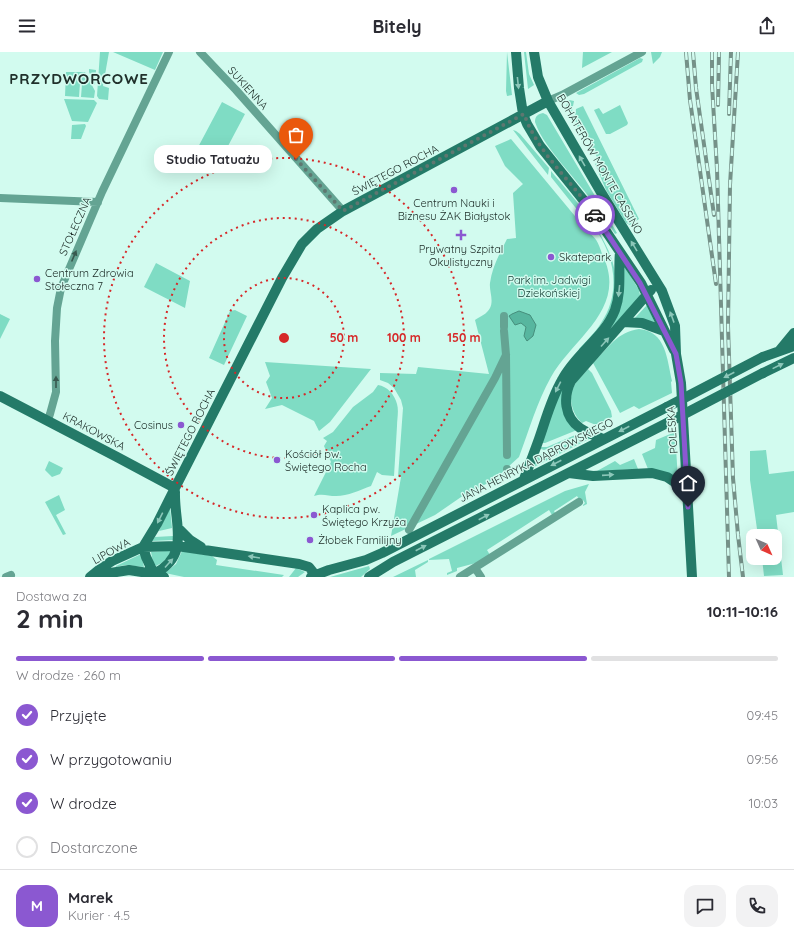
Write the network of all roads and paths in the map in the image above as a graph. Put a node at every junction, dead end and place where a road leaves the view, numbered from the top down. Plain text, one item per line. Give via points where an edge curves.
1 (169, 52) edge
2 (200, 52) edge
3 (516, 52) edge
4 (534, 52) edge
5 (642, 52) edge
6 (548, 100) junction
7 (524, 114) junction
8 (0, 198) edge
9 (98, 202) junction
10 (343, 211) junction
11 (620, 252) junction
12 (657, 283) junction
13 (647, 295) junction
14 (504, 316) dead end
15 (623, 322) junction
16 (664, 331) junction
17 (794, 333) edge
18 (794, 346) edge
19 (779, 351) junction
20 (676, 354) junction
21 (506, 355) junction
22 (794, 358) edge
23 (0, 396) edge
24 (48, 420) junction
25 (606, 438) junction
26 (507, 455) dead end
27 (570, 473) junction
28 (524, 479) junction
29 (175, 488) junction
30 (688, 491) junction
31 (579, 502) dead end
32 (178, 528) junction
33 (409, 530) dead end
34 (178, 546) junction
35 (143, 547) junction
36 (208, 550) junction
37 (393, 562) junction
38 (475, 568) junction
39 (91, 576) edge
40 (159, 576) edge
41 (315, 576) edge
42 (369, 577) edge
43 (381, 577) edge
44 (460, 577) edge
45 (481, 577) edge
46 (692, 577) edge

1 - 9 street, STOŁECZNA
2 - 10 street, SUKIENNA
3 -> 7 street
4 - 6 street, BOHATERÓW MONTE CASSINO via 538,77
5 - 6 street, ŚWIĘTEGO ROCHA
6 - 7 street, ŚWIĘTEGO ROCHA
12 -> 6 street, BOHATERÓW MONTE CASSINO
7 - 10 street, ŚWIĘTEGO ROCHA
7 - 11 street via 540,146 593,212
8 - 9 street
24 -> 9 street, STOŁECZNA via 56,392 55,341 58,298
10 - 29 street, ŚWIĘTEGO ROCHA via 317,229 302,244
11 - 13 street
11 -> 28 street via 620,283 616,308 604,329 563,377 552,400
12 - 13 street
20 -> 12 street, POLESKA via 675,326
13 - 15 street
13 - 16 street, POLESKA
14 - 21 street
15 - 16 street via 642,324
25 -> 15 street via 581,429 574,423 566,403 567,390 571,381
16 - 20 street, POLESKA
17 - 19 street
18 - 19 street, JANA HENRYKA DĄBROWSKIEGO
19 -> 25 street, JANA HENRYKA DĄBROWSKIEGO, bridge
20 - 30 street, POLESKA via 681,383
21 - 26 street
21 - 33 street
27 -> 22 street, bridge
23 - 24 street, KRAKOWSKA
24 - 29 street, KRAKOWSKA
25 -> 28 street, JANA HENRYKA DĄBROWSKIEGO
27 -> 30 street via 593,476 652,473 667,477
37 -> 27 street
28 - 41 street, JANA HENRYKA DĄBROWSKIEGO via 377,556
29 - 32 street, ŚWIĘTEGO ROCHA
29 -> 35 street, ŚWIĘTEGO ROCHA
30 - 46 street, POLESKA
31 - 38 street
32 - 34 street, ŚWIĘTEGO ROCHA
32 - 36 street via 190,540
34 - 35 street
34 - 36 street
40 -> 34 street via 173,559
35 - 39 street, LIPOWA via 112,561
35 - 40 street via 146,557
41 -> 36 street via 309,567 299,564
37 - 42 street
37 - 43 street
38 - 44 street
38 - 45 street
39 - 40 street, LIPOWA via 129,570

